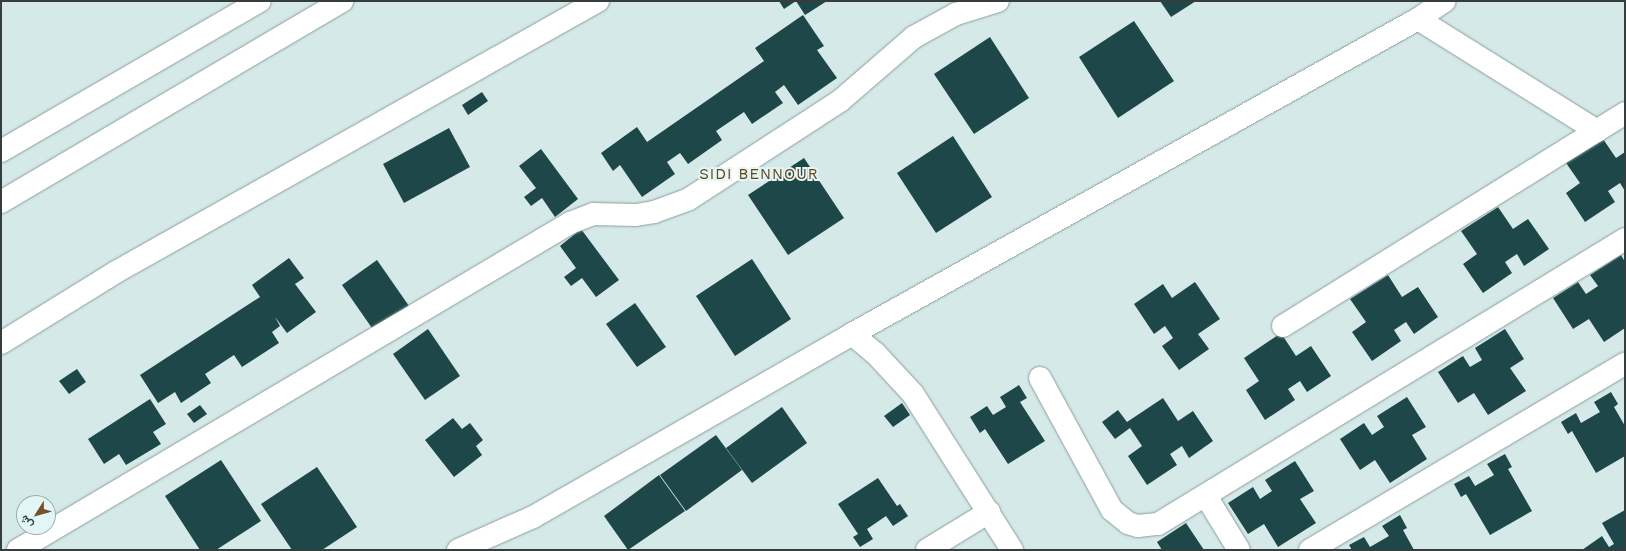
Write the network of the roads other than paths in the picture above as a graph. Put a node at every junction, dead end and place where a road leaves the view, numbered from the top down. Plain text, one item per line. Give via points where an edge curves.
1 (260, 1) edge
2 (342, 1) edge
3 (598, 1) edge
4 (998, 1) edge
5 (1445, 1) edge
6 (1418, 19) junction
7 (1625, 113) edge
8 (1596, 131) junction
9 (1, 151) edge
10 (1, 202) edge
11 (1625, 239) edge
12 (1284, 326) dead end
13 (852, 334) junction
14 (1, 343) edge
15 (1625, 364) edge
16 (1040, 378) dead end
17 (1206, 496) junction
18 (989, 512) junction
19 (18, 550) edge
20 (458, 550) edge
21 (927, 550) edge
22 (1012, 550) edge
23 (1239, 550) edge
24 (1310, 550) edge

1 - 9 street
2 - 10 street
3 - 14 street via 116,272
4 - 19 street via 956,14 914,37 840,101 689,199 654,212 636,215 593,214 570,223
5 - 6 street
6 - 8 street
6 - 13 street
7 - 8 street
8 - 12 street
11 - 17 street
13 - 18 street via 875,353 913,394
13 - 20 street via 533,517
15 - 24 street
16 - 17 street via 1112,510 1120,517 1138,526 1158,524
17 - 23 street
18 - 21 street
18 - 22 street

